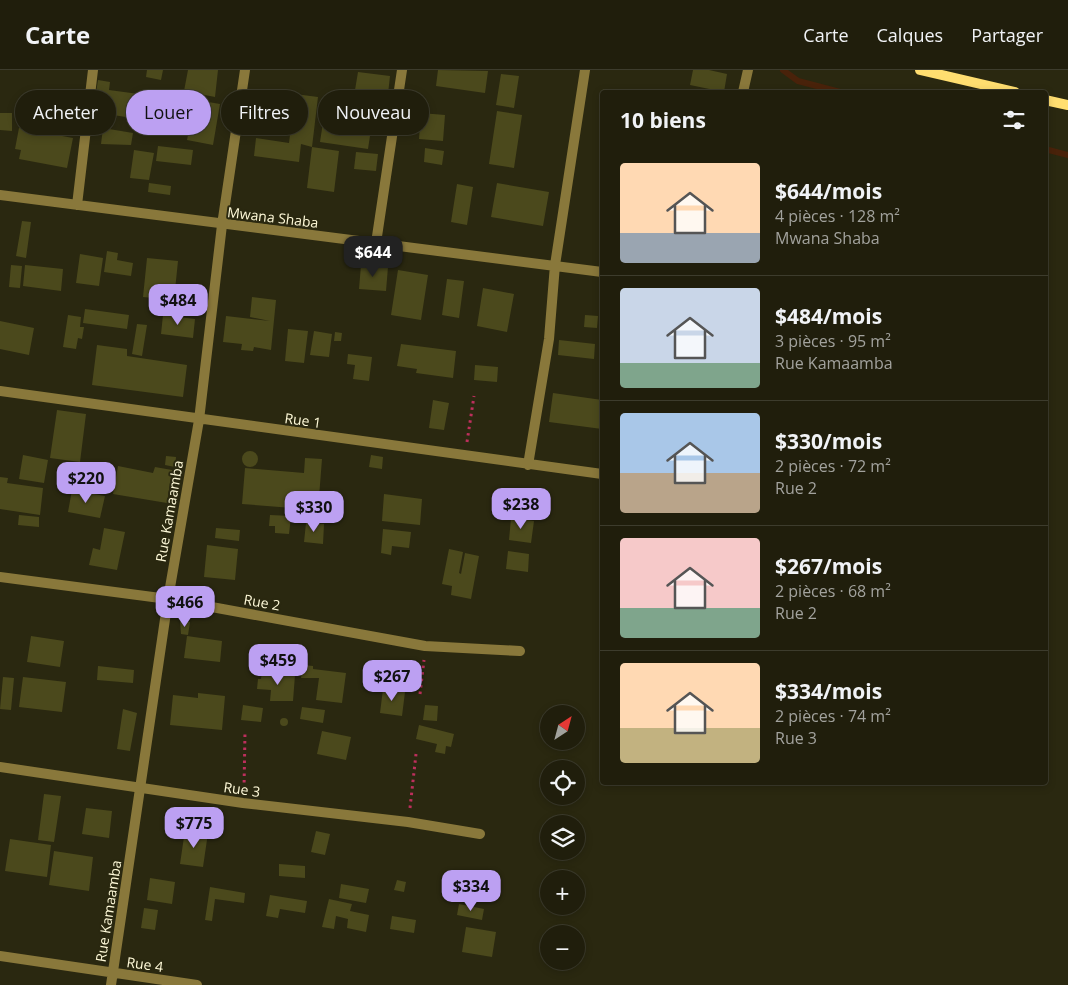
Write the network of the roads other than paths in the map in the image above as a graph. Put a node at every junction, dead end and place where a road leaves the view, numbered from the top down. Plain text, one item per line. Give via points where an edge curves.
1 (93, 70) edge
2 (245, 70) edge
3 (402, 70) edge
4 (585, 70) edge
5 (748, 70) edge
6 (920, 70) edge
7 (743, 90) edge
8 (1006, 90) edge
9 (1048, 101) edge
10 (1068, 105) edge
11 (0, 195) edge
12 (77, 205) junction
13 (222, 225) junction
14 (376, 243) junction
15 (555, 264) junction
16 (600, 272) edge
17 (0, 391) edge
18 (199, 420) junction
19 (528, 465) junction
20 (600, 474) edge
21 (0, 576) edge
22 (168, 599) junction
23 (520, 651) dead end
24 (0, 767) edge
25 (140, 787) junction
26 (480, 834) dead end
27 (0, 956) edge
28 (112, 973) junction
29 (111, 985) edge
30 (197, 985) edge

1 - 12 street
2 - 13 street, Rue Kamaamba
3 - 14 street
4 - 15 street
5 - 7 street
6 - 8 street
9 - 10 street
11 - 12 street, Mwana Shaba
12 - 13 street, Mwana Shaba
13 - 14 street, Mwana Shaba
13 - 18 street, Rue Kamaamba
14 - 15 street, Mwana Shaba
15 - 16 street, Mwana Shaba
15 - 19 street via 549,339
17 - 18 street, Rue 1
18 - 19 street, Rue 1
18 - 22 street, Rue Kamaamba
19 - 20 street, Rue 1
21 - 22 street, Rue 2
22 - 23 street, Rue 2 via 425,646
22 - 25 street, Rue Kamaamba
24 - 25 street, Rue 3
25 - 26 street, Rue 3
25 - 28 street, Rue Kamaamba
27 - 28 street, Rue 4
28 - 29 street, Rue Kamaamba
28 - 30 street, Rue 4

